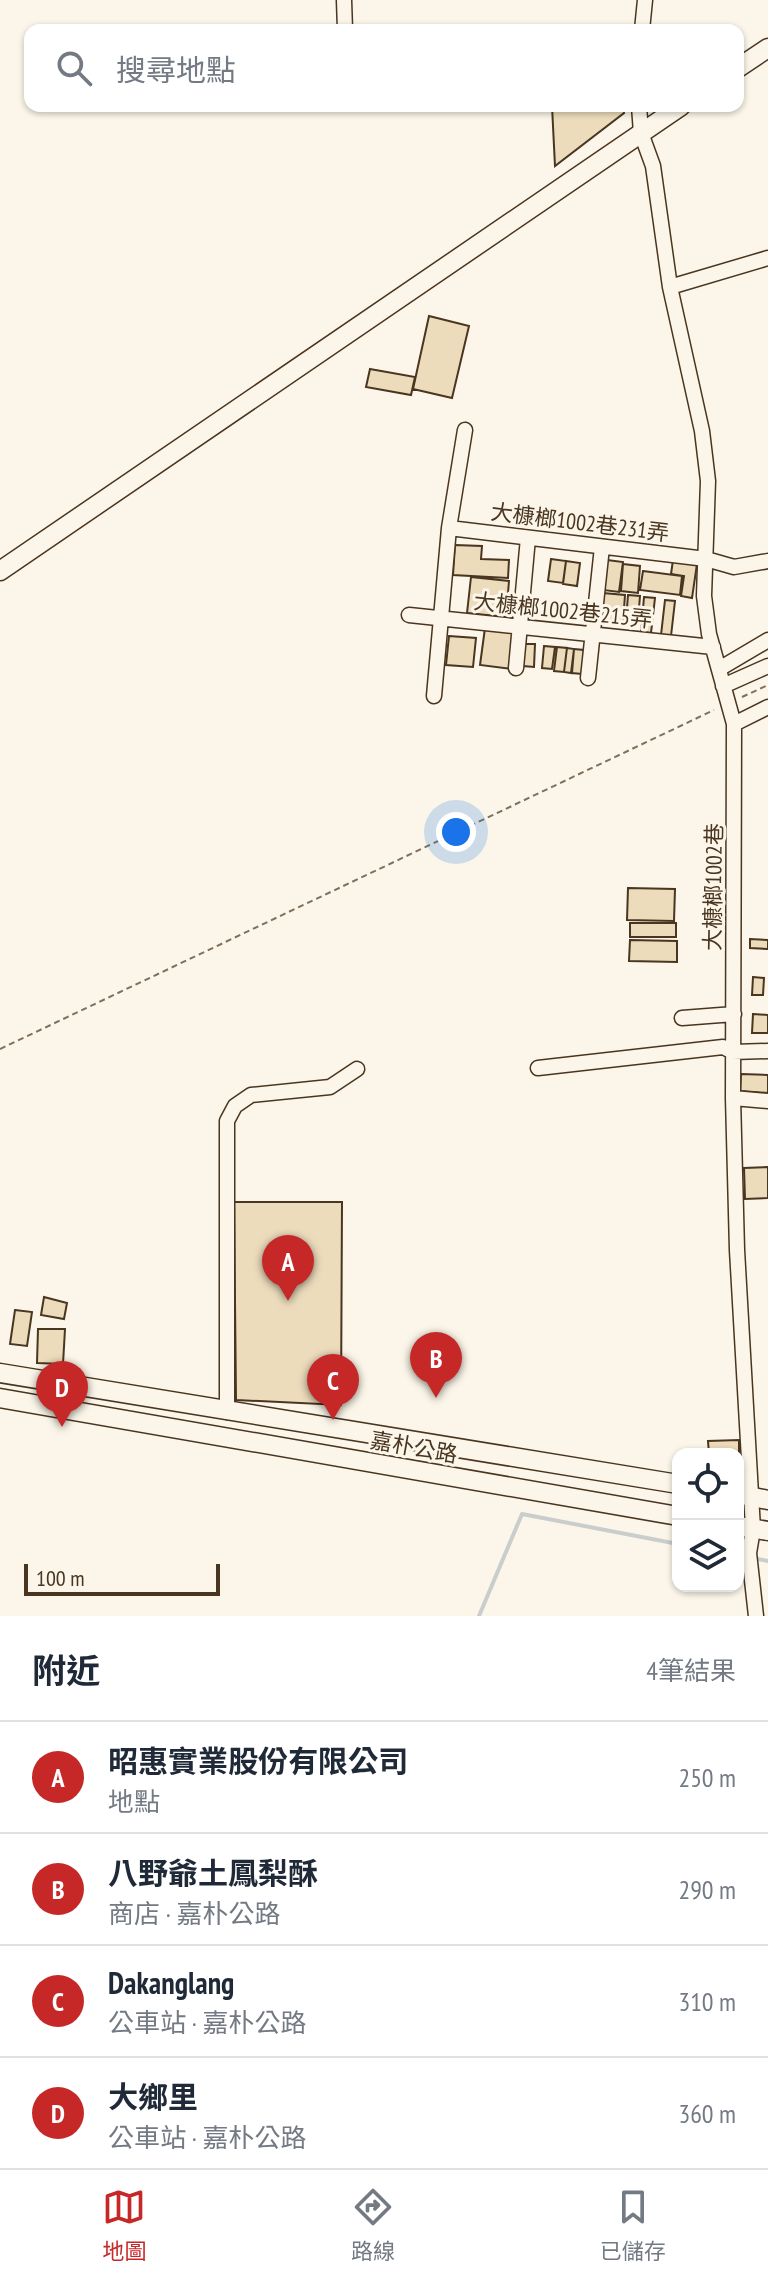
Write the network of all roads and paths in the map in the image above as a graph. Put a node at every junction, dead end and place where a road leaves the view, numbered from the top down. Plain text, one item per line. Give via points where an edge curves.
1 (344, 0) edge
2 (645, 0) edge
3 (345, 24) edge
4 (643, 24) edge
5 (768, 48) edge
6 (744, 64) edge
7 (639, 112) edge
8 (672, 112) edge
9 (641, 133) junction
10 (768, 258) edge
11 (670, 287) junction
12 (465, 430) dead end
13 (449, 528) junction
14 (528, 538) junction
15 (602, 547) junction
16 (706, 559) junction
17 (768, 561) edge
18 (0, 571) edge
19 (409, 615) dead end
20 (440, 619) junction
21 (520, 628) junction
22 (594, 635) junction
23 (768, 640) edge
24 (713, 647) junction
25 (768, 666) edge
26 (516, 668) dead end
27 (719, 669) junction
28 (588, 678) dead end
29 (768, 685) edge
30 (723, 686) junction
31 (434, 696) dead end
32 (728, 703) junction
33 (768, 707) edge
34 (734, 724) junction
35 (734, 1014) junction
36 (682, 1018) dead end
37 (0, 1049) edge
38 (768, 1051) edge
39 (733, 1052) junction
40 (538, 1068) dead end
41 (357, 1069) dead end
42 (733, 1098) junction
43 (768, 1101) edge
44 (0, 1373) edge
45 (0, 1398) edge
46 (227, 1412) junction
47 (672, 1483) edge
48 (752, 1496) edge
49 (672, 1515) edge
50 (753, 1529) edge
51 (756, 1616) edge

1 - 3 street
2 - 4 street
5 - 6 main road
7 - 9 street, 大槺榔1002巷
8 - 9 main road
9 - 11 street, 大槺榔1002巷 via 653,166
9 - 18 main road
10 - 11 street
11 - 16 street, 大槺榔1002巷 via 702,431 708,481
12 - 13 street
13 - 14 street, 大槺榔1002巷231弄
13 - 20 street
14 - 15 street, 大槺榔1002巷231弄
14 - 21 street
15 - 16 street, 大槺榔1002巷231弄
15 - 22 street
16 - 17 street, 大槺榔1002巷231弄 via 734,567
16 - 24 street, 大槺榔1002巷 via 704,596
19 - 20 street, 大槺榔1002巷215弄
20 - 21 street, 大槺榔1002巷215弄
20 - 31 street
21 - 22 street, 大槺榔1002巷215弄
21 - 26 street
22 - 24 street, 大槺榔1002巷215弄
22 - 28 street
23 - 27 street
24 - 27 street, 大槺榔1002巷
25 - 30 street
27 - 30 street, 大槺榔1002巷
29 - 32 path
30 - 32 street, 大槺榔1002巷
32 - 34 street, 大槺榔1002巷
32 - 37 path
33 - 34 street
34 - 35 street, 大槺榔1002巷
35 - 36 street
35 - 39 street, 大槺榔1002巷
38 - 39 street
39 - 40 street via 723,1047
39 - 42 street, 大槺榔1002巷
41 - 46 street via 330,1087 251,1095 235,1106 227,1121
42 - 43 street
42 - 48 street, 大槺榔1002巷
44 - 46 main road, 嘉朴公路
45 - 49 main road, 嘉朴公路
46 - 47 main road, 嘉朴公路
48 - 50 street, 大槺榔1002巷
50 - 51 street, 大槺榔1002巷 via 749,1553

